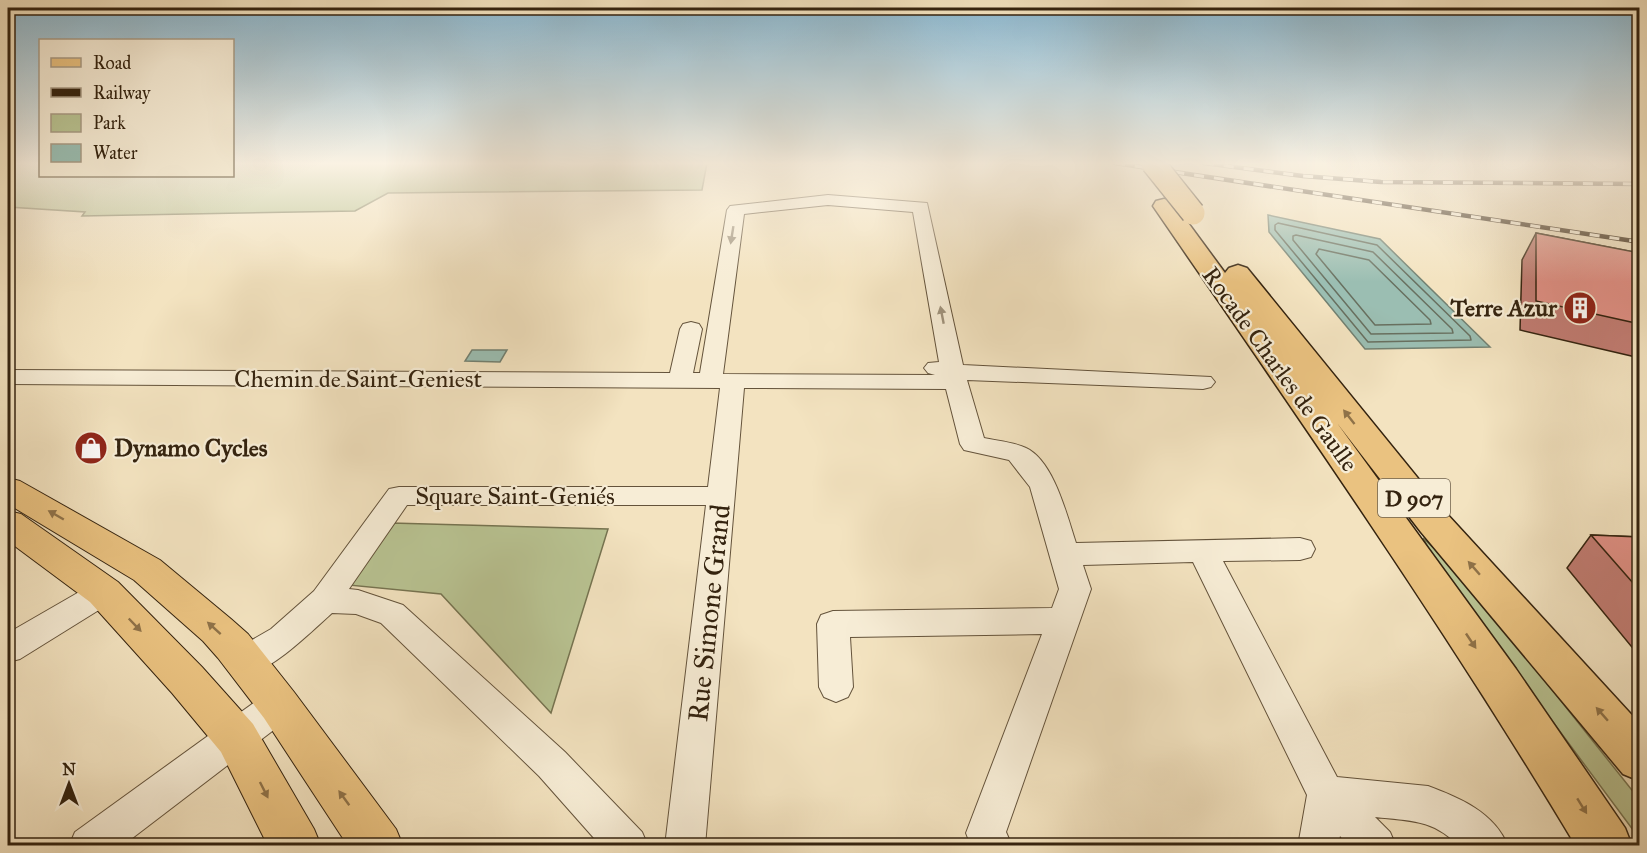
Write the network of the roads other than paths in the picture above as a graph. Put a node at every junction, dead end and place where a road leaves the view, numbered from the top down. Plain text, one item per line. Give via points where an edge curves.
1 (802, 203) edge
2 (865, 203) edge
3 (1162, 203) edge
4 (1185, 203) edge
5 (691, 329) dead end
6 (8, 377) edge
7 (954, 377) junction
8 (717, 379) junction
9 (680, 380) junction
10 (1203, 382) dead end
11 (721, 496) junction
12 (8, 498) edge
13 (1300, 549) dead end
14 (1203, 551) junction
15 (1065, 554) junction
16 (104, 592) junction
17 (325, 600) junction
18 (1064, 621) junction
19 (8, 649) edge
20 (245, 661) junction
21 (836, 687) dead end
22 (279, 705) junction
23 (237, 738) junction
24 (1640, 759) edge
25 (1326, 794) junction
26 (89, 846) edge
27 (296, 846) edge
28 (378, 846) edge
29 (628, 846) edge
30 (686, 846) edge
31 (992, 846) edge
32 (1318, 846) edge
33 (1376, 846) edge
34 (1488, 846) edge
35 (1606, 846) edge

1 -> 8 street, Rue Simone Grand via 736,210
7 -> 2 street, Rue Simone Grand via 921,207
3 -> 35 highway, Rocade Charles de Gaulle / D 907 via 1403,543 1551,758
24 -> 4 highway, Rocade Charles de Gaulle / D 907, bridge via 1385,462
5 - 9 street
6 - 9 street, Chemin de Saint-Geniest
7 - 8 street, Chemin de Saint-Geniest
7 - 10 street, Chemin de Saint-Geniest
7 - 15 street via 973,444 1018,454 1034,470 1044,487
8 - 9 street, Chemin de Saint-Geniest
8 - 11 street, Rue Simone Grand
11 - 17 street, Square Saint-Geniés via 399,496
11 - 30 street, Rue Simone Grand
12 - 16 main road
20 -> 12 main road via 217,630 147,570 62,519
13 - 14 street
14 - 15 street
14 - 25 street
15 - 18 street via 1076,589
16 - 19 street
16 -> 23 main road
17 - 20 street, Square Saint-Geniés via 283,638
17 - 29 street via 358,602 392,614 552,764
18 - 21 street via 833,624
18 - 31 street via 986,833
20 - 22 main road
22 - 23 street
28 -> 22 main road
23 - 26 street
23 -> 27 main road
25 - 32 street
25 - 33 street
25 - 34 street via 1428,804 1460,819

